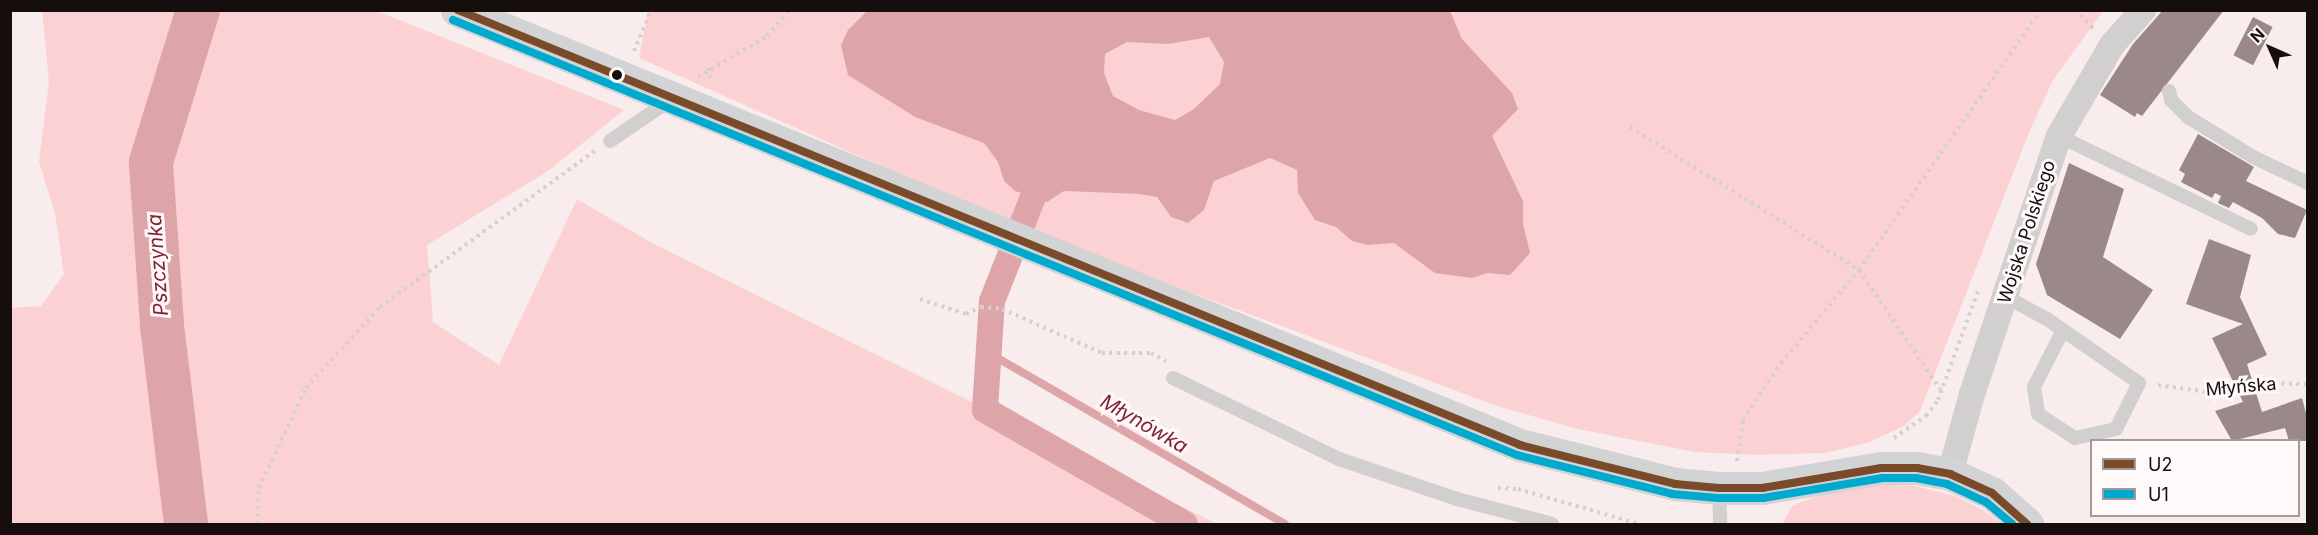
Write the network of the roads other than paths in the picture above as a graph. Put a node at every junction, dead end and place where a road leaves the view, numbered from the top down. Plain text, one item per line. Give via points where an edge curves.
1 (457, 10) edge
2 (2143, 10) edge
3 (2169, 91) dead end
4 (672, 99) junction
5 (2059, 136) junction
6 (610, 141) road end
7 (2307, 183) edge
8 (2251, 230) dead end
9 (2006, 297) junction
10 (2063, 330) junction
11 (1173, 378) dead end
12 (1950, 474) junction
13 (1728, 479) junction
14 (1552, 525) edge
15 (1720, 525) edge
16 (2027, 525) edge

1 - 4 main road
2 - 5 street, Wojska Polskiego via 2112,45
3 - 7 lane via 2171,100 2188,117 2253,157
4 - 6 lane
4 - 13 main road via 1520,445 1675,484
5 - 8 lane
5 - 9 street, Wojska Polskiego
9 - 10 lane
9 - 12 street, Wojska Polskiego via 1972,394
10 - 10 lane via 2034,387 2038,414 2075,438 2116,429 2139,383
11 - 14 lane via 1339,459 1457,499
12 - 13 main road via 1881,468 1762,488
12 - 16 main road via 1992,493
13 - 15 lane

